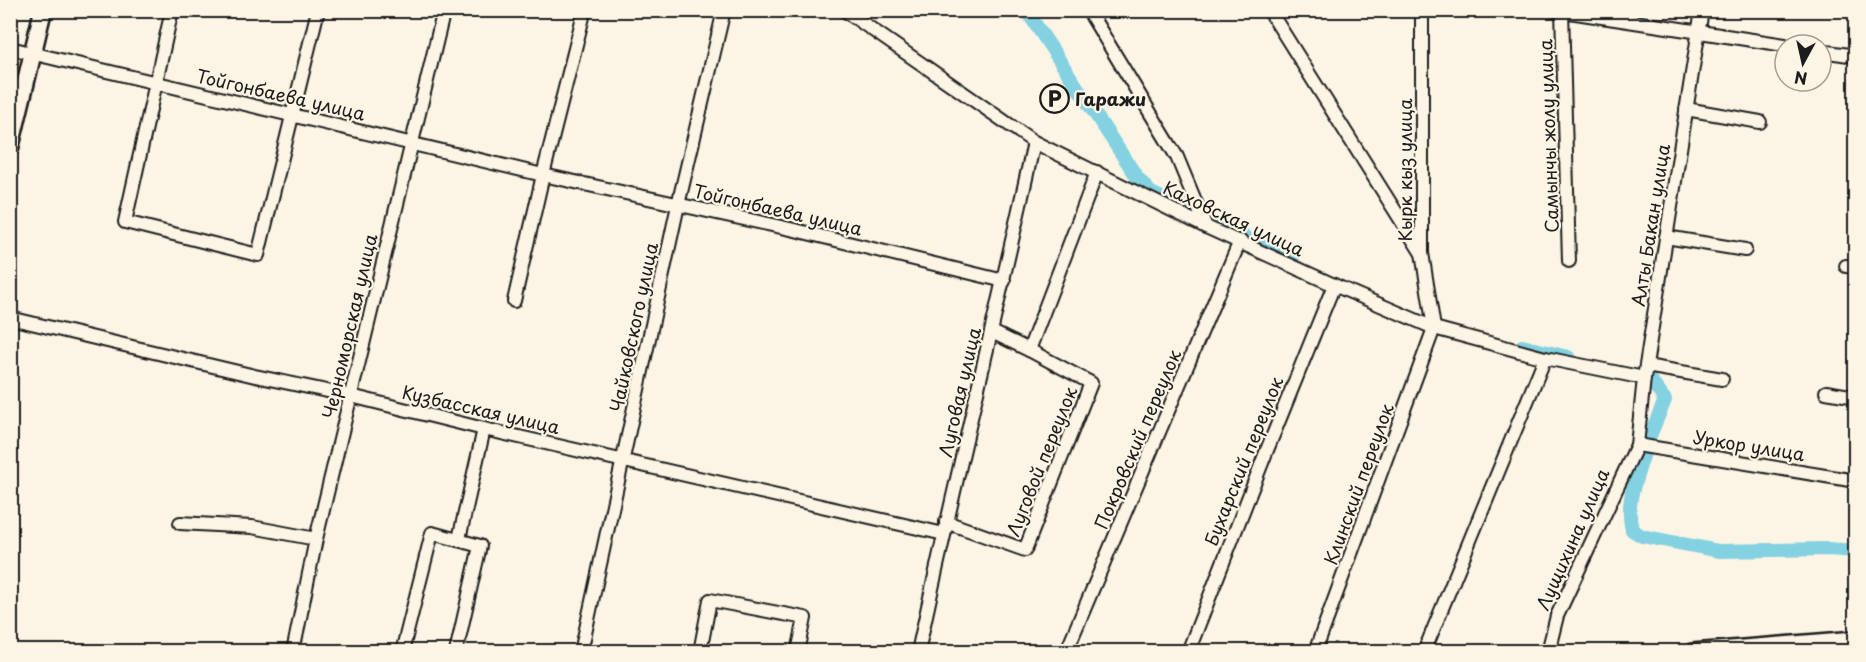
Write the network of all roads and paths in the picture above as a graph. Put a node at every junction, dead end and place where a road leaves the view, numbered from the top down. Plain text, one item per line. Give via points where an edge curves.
1 (43, 10) edge
2 (172, 10) edge
3 (318, 10) edge
4 (444, 10) edge
5 (724, 10) edge
6 (844, 10) edge
7 (1088, 10) edge
8 (1269, 10) edge
9 (1422, 10) edge
10 (1702, 10) edge
11 (1560, 11) edge
12 (584, 13) dead end
13 (1699, 32) junction
14 (1773, 43) edge
15 (10, 48) edge
16 (1833, 53) edge
17 (33, 54) junction
18 (1856, 56) edge
19 (156, 83) junction
20 (1686, 109) junction
21 (294, 116) junction
22 (1760, 122) dead end
23 (1034, 142) junction
24 (411, 143) junction
25 (10, 148) edge
26 (1098, 172) junction
27 (543, 175) junction
28 (678, 205) junction
29 (1206, 227) junction
30 (1666, 237) junction
31 (1240, 241) junction
32 (1745, 250) dead end
33 (1422, 253) junction
34 (1569, 261) dead end
35 (1004, 281) junction
36 (1334, 285) junction
37 (514, 301) dead end
38 (10, 318) edge
39 (1434, 328) junction
40 (992, 332) junction
41 (1029, 350) junction
42 (1545, 358) junction
43 (1645, 372) junction
44 (1722, 379) dead end
45 (1826, 392) dead end
46 (351, 396) junction
47 (1856, 397) edge
48 (484, 429) junction
49 (1637, 445) junction
50 (623, 461) junction
51 (1856, 481) edge
52 (180, 523) dead end
53 (945, 528) junction
54 (316, 539) junction
55 (459, 539) junction
56 (1856, 639) edge
57 (293, 651) edge
58 (402, 651) edge
59 (456, 651) edge
60 (581, 651) edge
61 (700, 651) edge
62 (798, 651) edge
63 (918, 651) edge
64 (1066, 651) edge
65 (1188, 651) edge
66 (1315, 651) edge
67 (1424, 651) edge
68 (1548, 651) edge
69 (1698, 651) edge

1 - 17 main road
2 - 19 street
3 - 21 street
4 - 24 street, Черноморская улица
5 - 28 street, Чайковского улица
6 - 23 street, Каховская улица
7 - 29 street via 1177,157
8 - 33 street
9 - 33 street, Кырк кыз улица
10 - 13 street, Алты Бакан улица
11 - 13 street
11 - 34 street, Самынчы жолу улица
12 - 27 street
13 - 14 street
13 - 20 street, Алты Бакан улица
15 - 17 street, Тойгонбаева улица
16 - 18 street
17 - 19 street, Тойгонбаева улица
17 - 25 main road
19 - 21 street, Тойгонбаева улица
19 - 21 street via 125,222 258,255
20 - 22 street
20 - 30 street, Алты Бакан улица
21 - 24 street, Тойгонбаева улица
23 - 26 street, Каховская улица
23 - 35 street, Луговая улица
24 - 27 street, Тойгонбаева улица
24 - 46 street, Черноморская улица
26 - 29 street, Каховская улица
26 - 41 street
27 - 28 street, Тойгонбаева улица
27 - 37 street
28 - 35 street, Тойгонбаева улица
28 - 50 street, Чайковского улица
29 - 31 street, Каховская улица
30 - 32 street
30 - 43 street, Алты Бакан улица
31 - 36 street, Каховская улица
31 - 64 street, Покровский переулок
33 - 39 street, Кырк кыз улица
35 - 40 street, Луговая улица
36 - 39 street, Каховская улица
36 - 65 street, Бухарский переулок
38 - 46 street, Кузбасская улица
39 - 42 street, Каховская улица
39 - 66 street, Клинский переулок
40 - 41 street
40 - 53 street, Луговая улица
41 - 53 street, Луговой переулок via 1091,383 1025,550
42 - 43 street, Каховская улица
42 - 67 street
43 - 44 street, Каховская улица
43 - 49 street, Алты Бакан улица
45 - 47 street
46 - 48 street, Кузбасская улица
46 - 54 street, Черноморская улица
48 - 50 street, Кузбасская улица
48 - 55 street
49 - 51 street, Уркор улица
49 - 68 street, Лущихина улица via 1557,616
50 - 53 street, Кузбасская улица
50 - 60 street, Чайковского улица
52 - 54 street via 252,527
53 - 63 street, Луговая улица
54 - 57 street, Черноморская улица
55 - 58 street via 432,533
55 - 59 street via 480,546
56 - 69 street
61 - 62 street via 710,600 805,618

